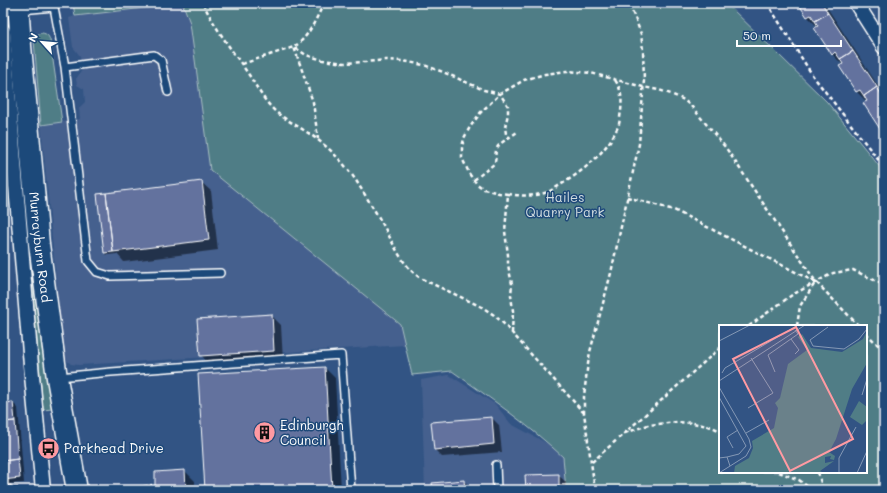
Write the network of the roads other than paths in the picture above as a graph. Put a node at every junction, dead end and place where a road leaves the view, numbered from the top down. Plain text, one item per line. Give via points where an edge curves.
1 (856, 3) edge
2 (18, 7) edge
3 (3, 32) edge
4 (884, 47) edge
5 (65, 66) junction
6 (168, 92) dead end
7 (220, 273) dead end
8 (57, 378) junction
9 (496, 465) dead end
10 (43, 490) edge
11 (77, 490) edge
12 (351, 490) edge
13 (497, 490) edge

1 - 4 street
2 - 5 lane via 54,7
2 - 8 street, Murrayburn Road via 40,244
3 - 10 street
5 - 6 lane via 154,56 161,60
5 - 7 lane via 88,261 97,272 110,276
8 - 11 street, Murrayburn Road
8 - 12 lane via 342,355
9 - 13 lane

